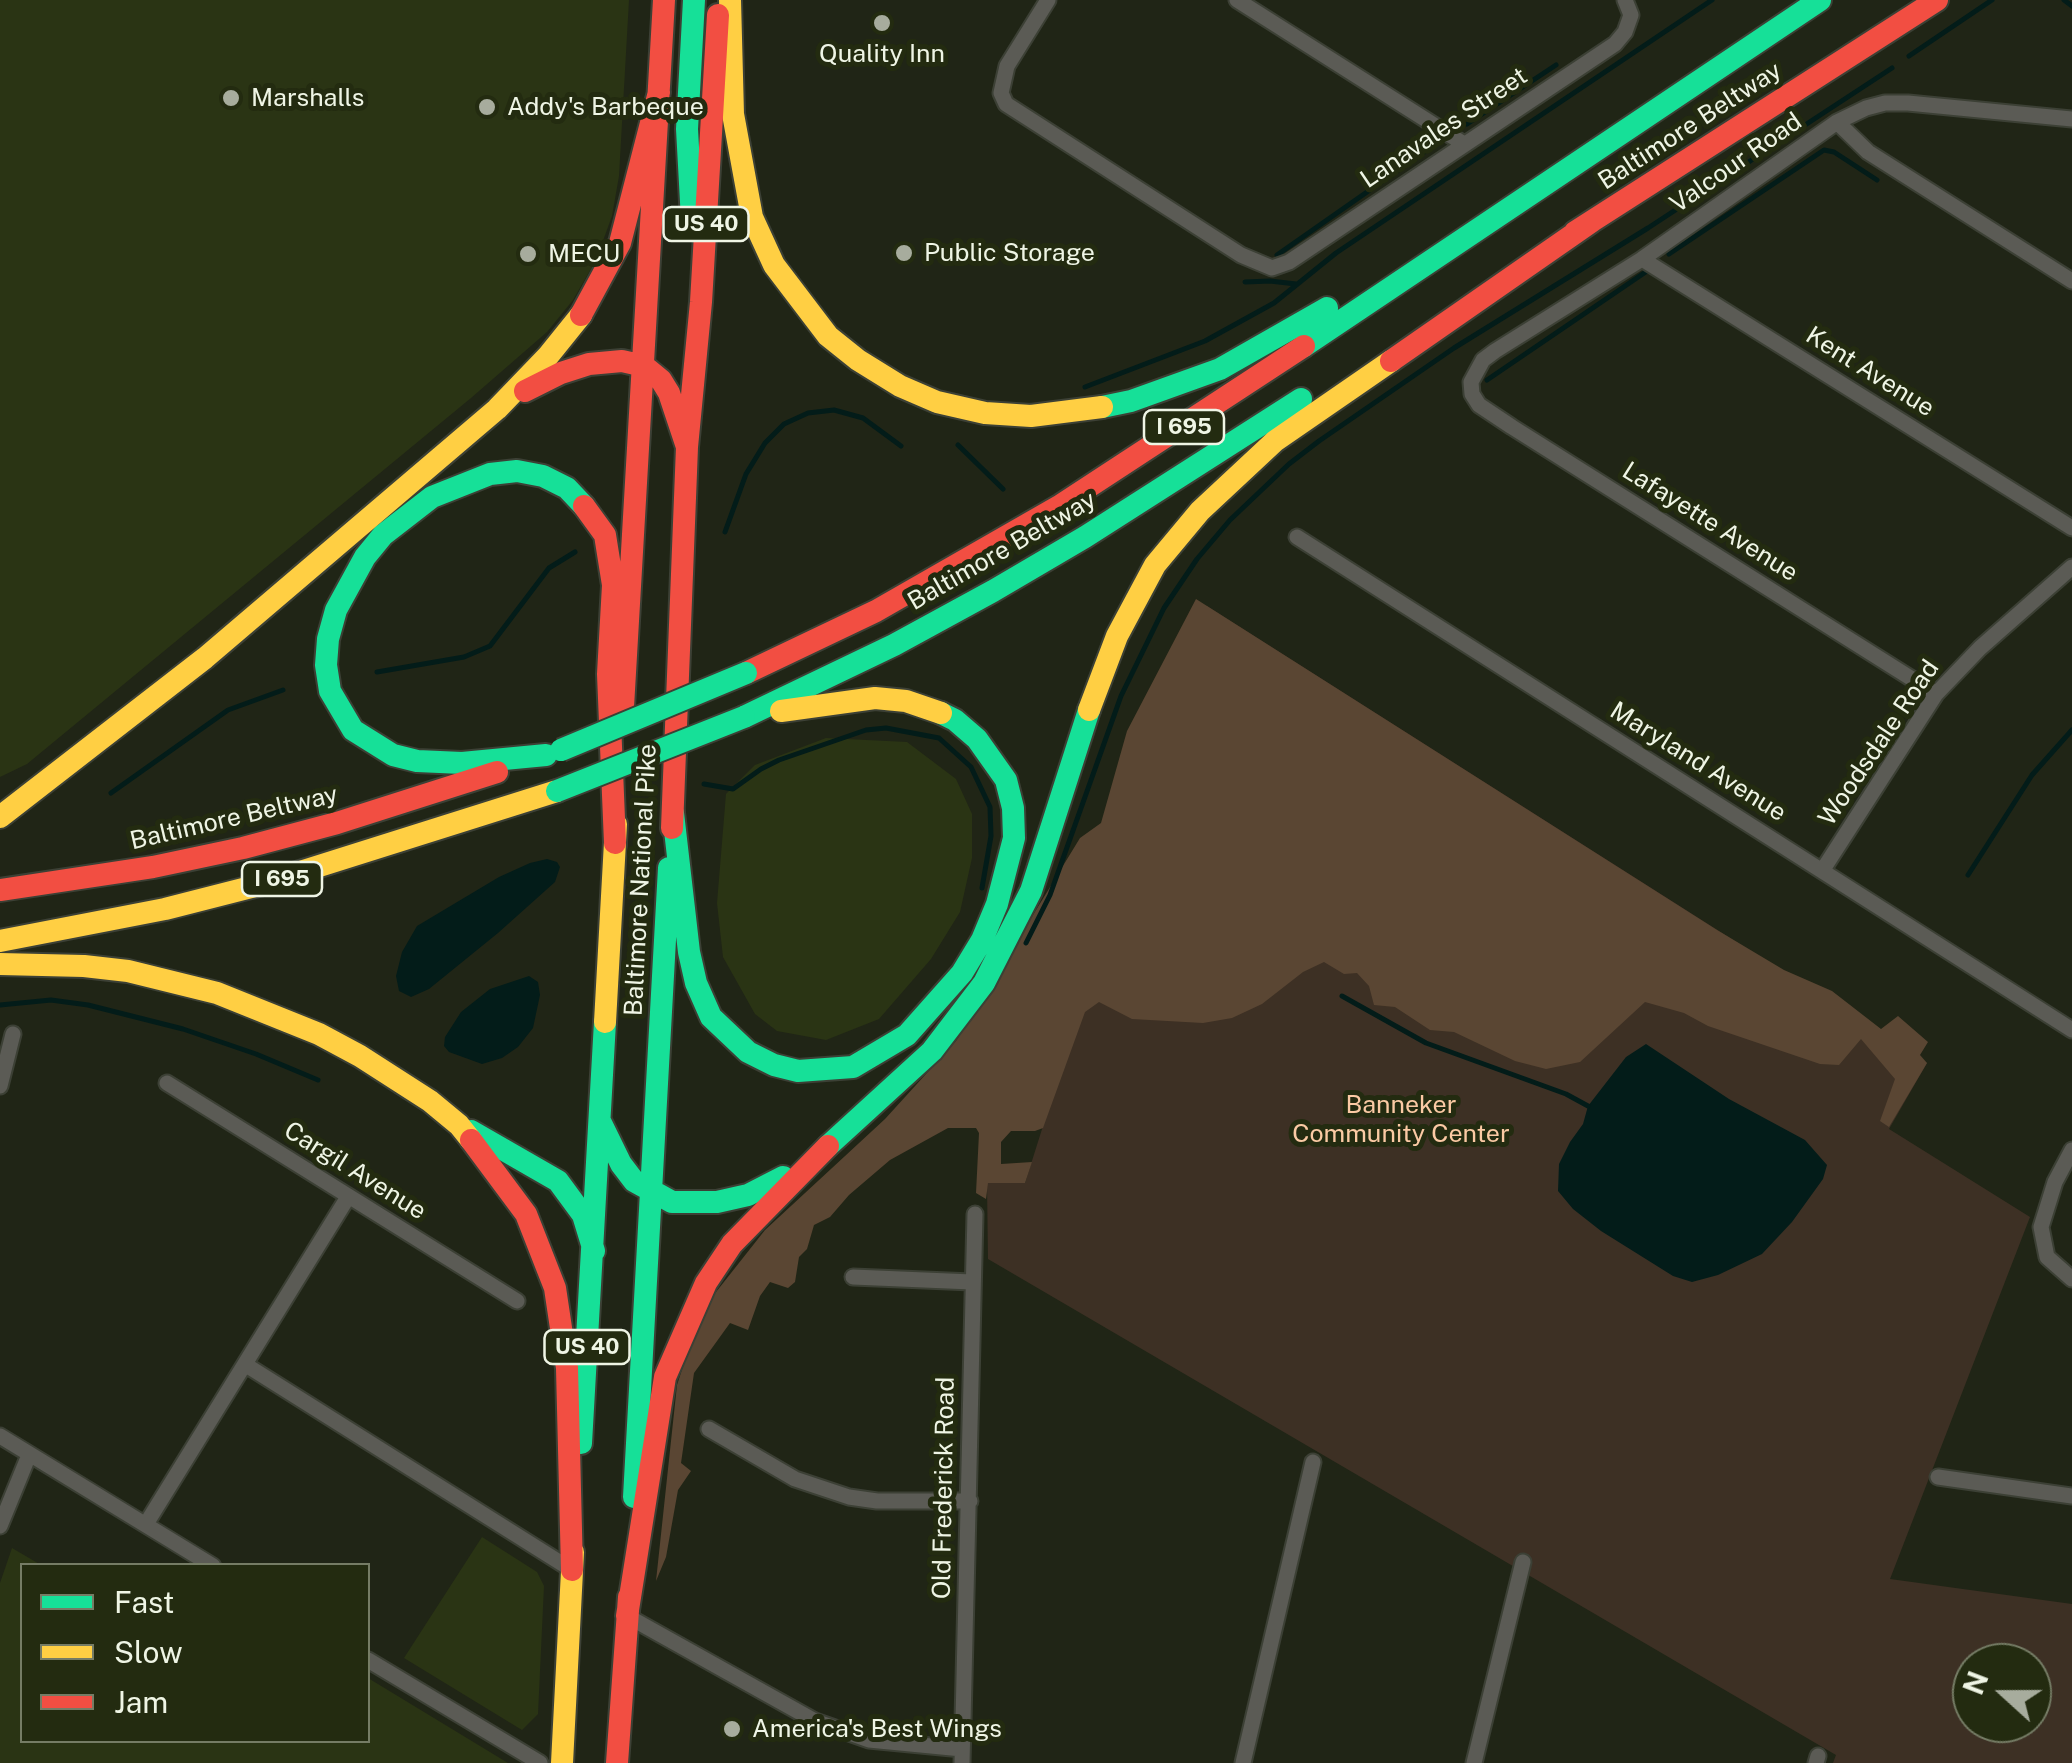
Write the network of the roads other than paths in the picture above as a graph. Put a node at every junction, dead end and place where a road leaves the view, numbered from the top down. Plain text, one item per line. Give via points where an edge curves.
1 (664, 0) edge
2 (694, 0) edge
3 (719, 0) edge
4 (730, 0) edge
5 (1048, 0) edge
6 (1237, 0) edge
7 (1820, 0) edge
8 (1937, 0) edge
9 (1628, 8) edge
10 (659, 92) junction
11 (2072, 120) edge
12 (1838, 122) junction
13 (1464, 144) junction
14 (1602, 147) junction
15 (1591, 222) junction
16 (1642, 258) junction
17 (2072, 280) edge
18 (701, 302) junction
19 (644, 366) junction
20 (1471, 382) joint
21 (497, 409) junction
22 (687, 448) junction
23 (2072, 528) edge
24 (1297, 538) dead end
25 (2072, 567) edge
26 (1936, 694) junction
27 (744, 716) junction
28 (554, 752) junction
29 (672, 813) junction
30 (0, 817) edge
31 (615, 843) junction
32 (1822, 871) junction
33 (0, 890) edge
34 (0, 941) edge
35 (0, 964) edge
36 (2072, 1030) edge
37 (14, 1034) dead end
38 (167, 1083) dead end
39 (0, 1086) edge
40 (601, 1123) junction
41 (459, 1125) junction
42 (2072, 1150) edge
43 (811, 1160) junction
44 (651, 1192) junction
45 (348, 1197) junction
46 (975, 1214) dead end
47 (594, 1251) junction
48 (853, 1277) dead end
49 (2072, 1279) edge
50 (972, 1282) junction
51 (517, 1301) dead end
52 (246, 1365) junction
53 (708, 1429) dead end
54 (0, 1436) edge
55 (29, 1454) junction
56 (1313, 1462) dead end
57 (1938, 1477) dead end
58 (2072, 1496) edge
59 (970, 1501) junction
60 (146, 1524) junction
61 (0, 1526) edge
62 (1524, 1562) dead end
63 (209, 1563) edge
64 (572, 1570) junction
65 (628, 1616) junction
66 (370, 1661) edge
67 (962, 1756) edge
68 (540, 1763) edge
69 (562, 1763) edge
70 (617, 1763) edge
71 (1243, 1763) edge
72 (1474, 1763) edge

1 - 10 main road, Baltimore National Pike / US 40
2 - 18 main road via 688,128
3 - 18 main road, Baltimore National Pike / US 40
4 - 14 main road via 738,154 752,218 774,265 828,336 858,360 937,402 985,413 1084,411 1220,369
5 - 13 street, Lanavales Street via 1007,66 1001,94 1006,104 1272,268
6 - 13 street
7 - 14 main road, Baltimore Beltway / I 695
8 - 15 main road, Baltimore Beltway / I 695
9 - 13 street, Lanavales Street via 1625,32 1615,44
10 - 19 main road, Baltimore National Pike / US 40
10 - 21 main road via 629,215 608,270 565,336
11 - 12 street, Valcour Road via 1885,103
12 - 16 street, Valcour Road
12 - 17 street via 1868,152
14 - 28 main road, Baltimore Beltway / I 695, bridge via 1061,505 876,611
15 - 27 main road, Baltimore Beltway / I 695 via 993,591
15 - 43 main road via 1275,441 1174,538 1136,598 1101,674 1031,892 984,982 932,1051
16 - 20 street, Valcour Road via 1495,350
16 - 23 street, Kent Avenue
18 - 22 main road, Baltimore National Pike / US 40
19 - 21 main road via 589,364
19 - 22 main road via 669,392
19 - 31 main road, Baltimore National Pike / US 40
20 - 26 street, Lafayette Avenue via 1479,405
21 - 30 main road via 204,658
22 - 29 main road, Baltimore National Pike / US 40
24 - 32 street, Maryland Avenue
25 - 26 street, Woodsdale Road
26 - 32 street, Woodsdale Road
27 - 29 main road via 875,698 906,701 956,720 977,738 1006,780 1014,838 997,904 962,974 906,1035 853,1068 798,1071 748,1052 711,1017 696,983
27 - 34 main road, Baltimore Beltway / I 695, bridge via 557,791 259,885
28 - 31 main road via 462,763 393,755 353,730 330,690 328,638 366,556 432,496 490,474 517,471 566,488 606,535 612,564 608,674
28 - 33 main road, Baltimore Beltway / I 695 via 243,848
29 - 44 main road, Baltimore National Pike / US 40
31 - 40 main road, Baltimore National Pike / US 40
32 - 36 street, Maryland Avenue
35 - 41 main road via 128,971 216,993 360,1056
37 - 39 street
38 - 45 street, Cargil Avenue
40 - 44 main road via 620,1164
40 - 47 main road, Baltimore National Pike / US 40
41 - 47 main road via 558,1180 582,1215
41 - 64 main road via 526,1214 555,1288 566,1368
42 - 49 street via 2042,1227 2047,1257
43 - 44 main road via 760,1190 717,1202 672,1202
43 - 65 main road via 732,1244 683,1330 658,1409
44 - 65 main road, Baltimore National Pike / US 40
45 - 51 street, Cargil Avenue
45 - 52 street
46 - 50 street, Old Frederick Road
47 - 64 main road, Baltimore National Pike / US 40
48 - 50 street
50 - 59 street, Old Frederick Road
52 - 60 street
52 - 64 street
53 - 59 street via 795,1479 850,1497
54 - 55 street
55 - 60 street
55 - 61 street
56 - 71 street
57 - 58 street
59 - 67 street, Old Frederick Road
60 - 63 street
62 - 72 street
64 - 69 main road, Baltimore National Pike / US 40
65 - 67 street via 815,1722 869,1740
65 - 70 main road, Baltimore National Pike / US 40
66 - 68 street

